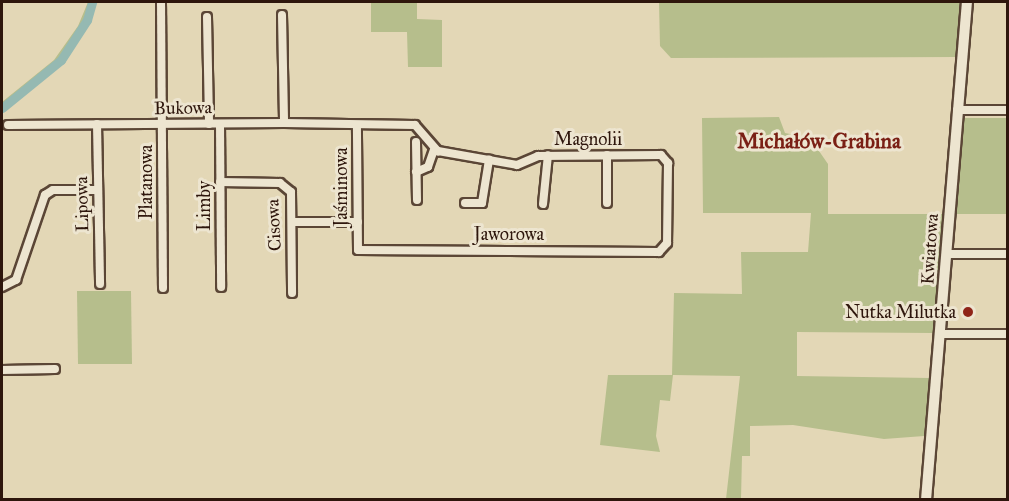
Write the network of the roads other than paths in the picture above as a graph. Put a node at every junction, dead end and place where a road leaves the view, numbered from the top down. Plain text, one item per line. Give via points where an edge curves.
1 (162, 2) edge
2 (967, 2) edge
3 (282, 15) dead end
4 (207, 17) dead end
5 (957, 110) junction
6 (1008, 110) edge
7 (284, 123) junction
8 (97, 124) junction
9 (162, 124) junction
10 (209, 124) junction
11 (220, 124) junction
12 (8, 125) dead end
13 (357, 125) junction
14 (416, 142) dead end
15 (434, 150) junction
16 (548, 155) junction
17 (607, 155) junction
18 (489, 160) junction
19 (416, 172) junction
20 (220, 182) junction
21 (98, 190) junction
22 (417, 200) dead end
23 (465, 203) dead end
24 (607, 203) dead end
25 (543, 204) dead end
26 (292, 222) junction
27 (358, 222) junction
28 (357, 250) joint
29 (659, 252) joint
30 (946, 254) junction
31 (1008, 254) edge
32 (100, 284) dead end
33 (2, 287) edge
34 (221, 287) dead end
35 (163, 288) dead end
36 (292, 293) dead end
37 (940, 334) junction
38 (1008, 334) edge
39 (56, 369) dead end
40 (2, 370) edge
41 (926, 500) edge

1 - 9 street, Platanowa
2 - 5 street, Kwiatowa
3 - 7 street
4 - 10 street
5 - 6 street
5 - 30 street, Kwiatowa
7 - 11 street, Bukowa
7 - 13 street, Bukowa
8 - 9 street, Bukowa
8 - 12 street, Bukowa
8 - 21 street, Lipowa
9 - 10 street, Bukowa
9 - 35 street, Platanowa
10 - 11 street, Bukowa
11 - 20 street, Limby
13 - 15 street via 415,125
13 - 27 street, Jaśminowa
14 - 19 street
15 - 18 street, Magnolii
15 - 19 street via 428,167
16 - 17 street, Magnolii
16 - 18 street, Magnolii via 517,165
16 - 25 street
17 - 24 street
17 - 29 street, Magnolii via 666,159 667,243
18 - 23 street via 482,203
19 - 22 street
20 - 26 street, Cisowa via 286,186
20 - 34 street, Limby
21 - 32 street, Lipowa
21 - 33 street via 52,190 45,195 16,280
26 - 27 street
26 - 36 street, Cisowa
27 - 28 street, Jaśminowa
28 - 29 street, Jaworowa
30 - 31 street
30 - 37 street, Kwiatowa
37 - 38 street
37 - 41 street, Kwiatowa
39 - 40 street

